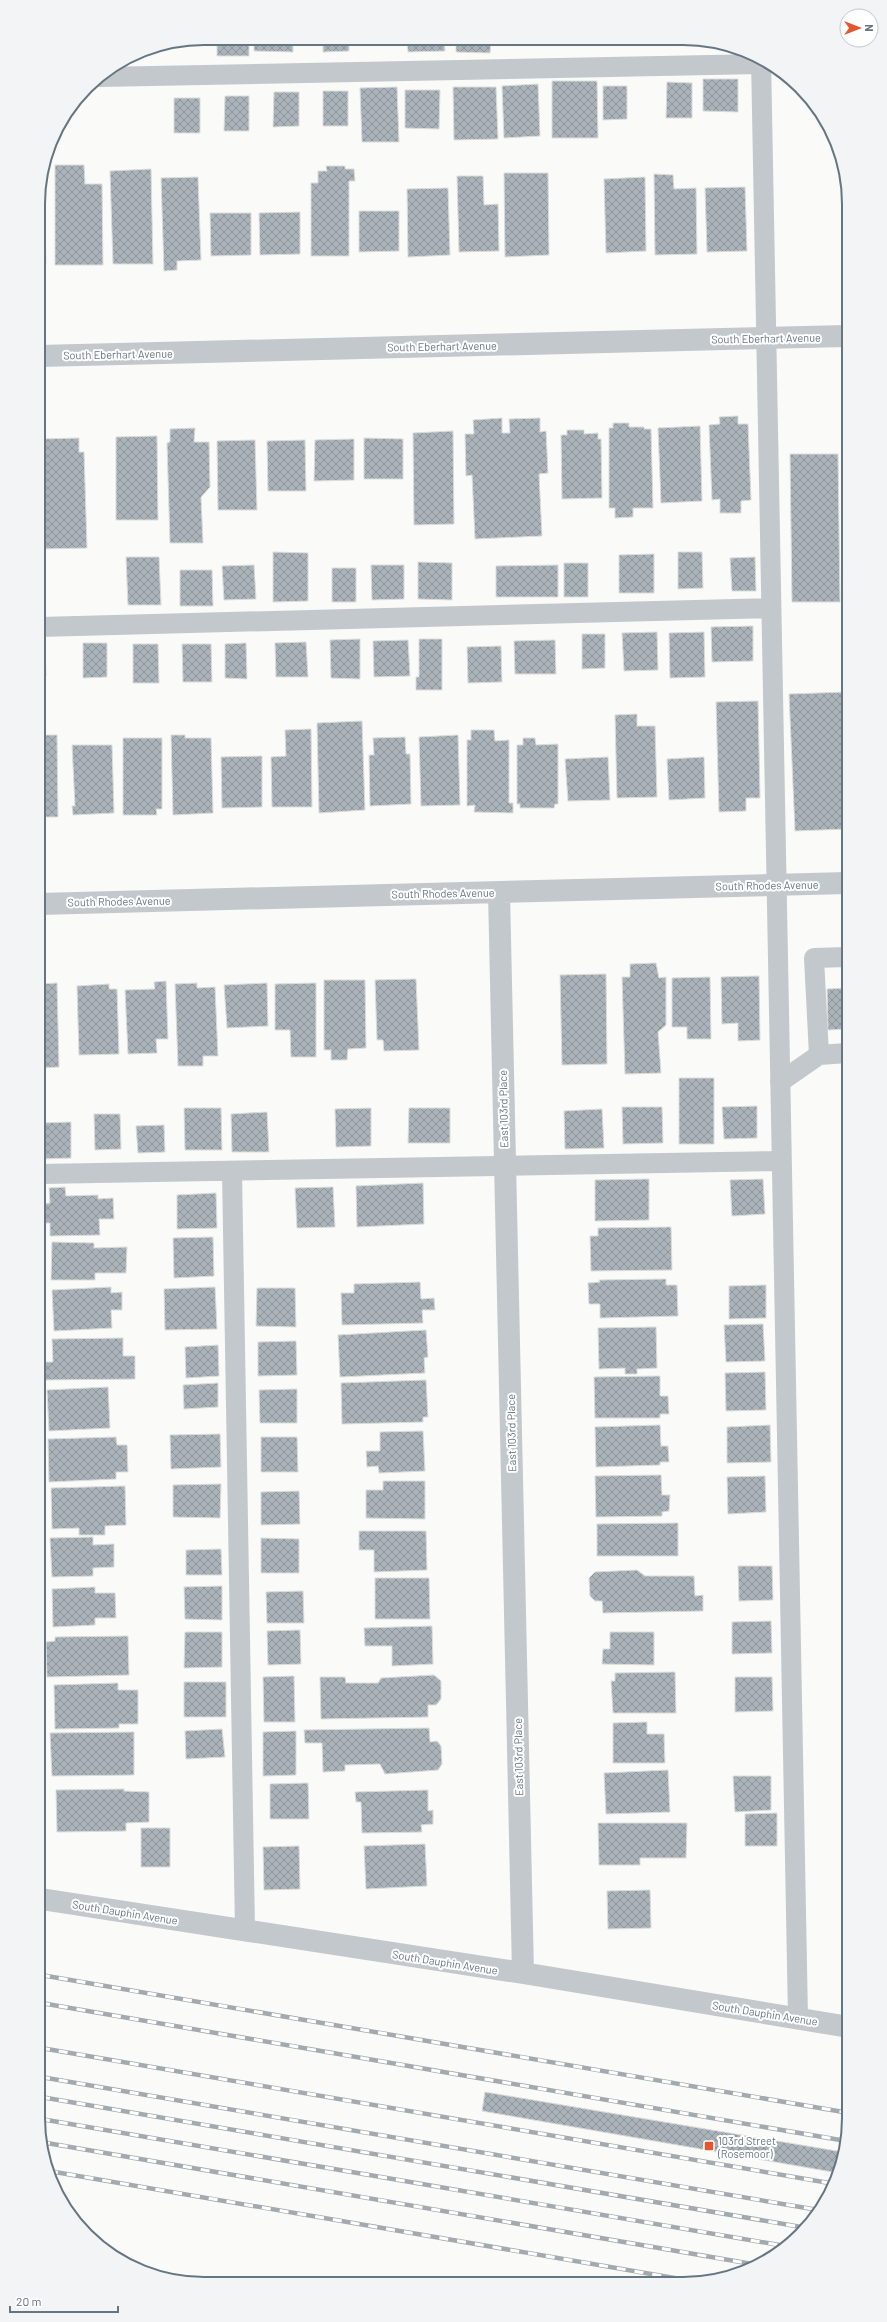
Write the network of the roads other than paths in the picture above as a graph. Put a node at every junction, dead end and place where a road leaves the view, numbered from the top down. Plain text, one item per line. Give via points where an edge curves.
1 (753, 61) edge
2 (761, 65) edge
3 (109, 77) edge
4 (842, 336) edge
5 (766, 338) junction
6 (45, 356) edge
7 (771, 608) junction
8 (45, 627) edge
9 (842, 883) edge
10 (776, 885) junction
11 (499, 892) junction
12 (45, 904) edge
13 (842, 957) edge
14 (842, 1053) edge
15 (819, 1055) junction
16 (780, 1082) junction
17 (781, 1161) junction
18 (505, 1167) junction
19 (232, 1171) junction
20 (45, 1174) edge
21 (45, 1900) edge
22 (245, 1931) junction
23 (523, 1974) junction
24 (798, 2018) junction
25 (842, 2026) edge

1 - 3 lane
2 - 5 lane
4 - 5 street, South Eberhart Avenue
5 - 6 street, South Eberhart Avenue
5 - 7 lane
7 - 8 lane
7 - 10 lane
9 - 10 street, South Rhodes Avenue
10 - 11 street, South Rhodes Avenue
10 - 16 lane
11 - 12 street, South Rhodes Avenue
11 - 18 street, East 103rd Place
13 - 15 lane via 814,958
14 - 15 lane
15 - 16 lane
16 - 17 lane
17 - 18 lane
17 - 24 lane
18 - 19 lane
18 - 23 street, East 103rd Place
19 - 20 lane
19 - 22 lane
21 - 22 street, South Dauphin Avenue
22 - 23 street, South Dauphin Avenue
23 - 24 street, South Dauphin Avenue
24 - 25 street, South Dauphin Avenue

